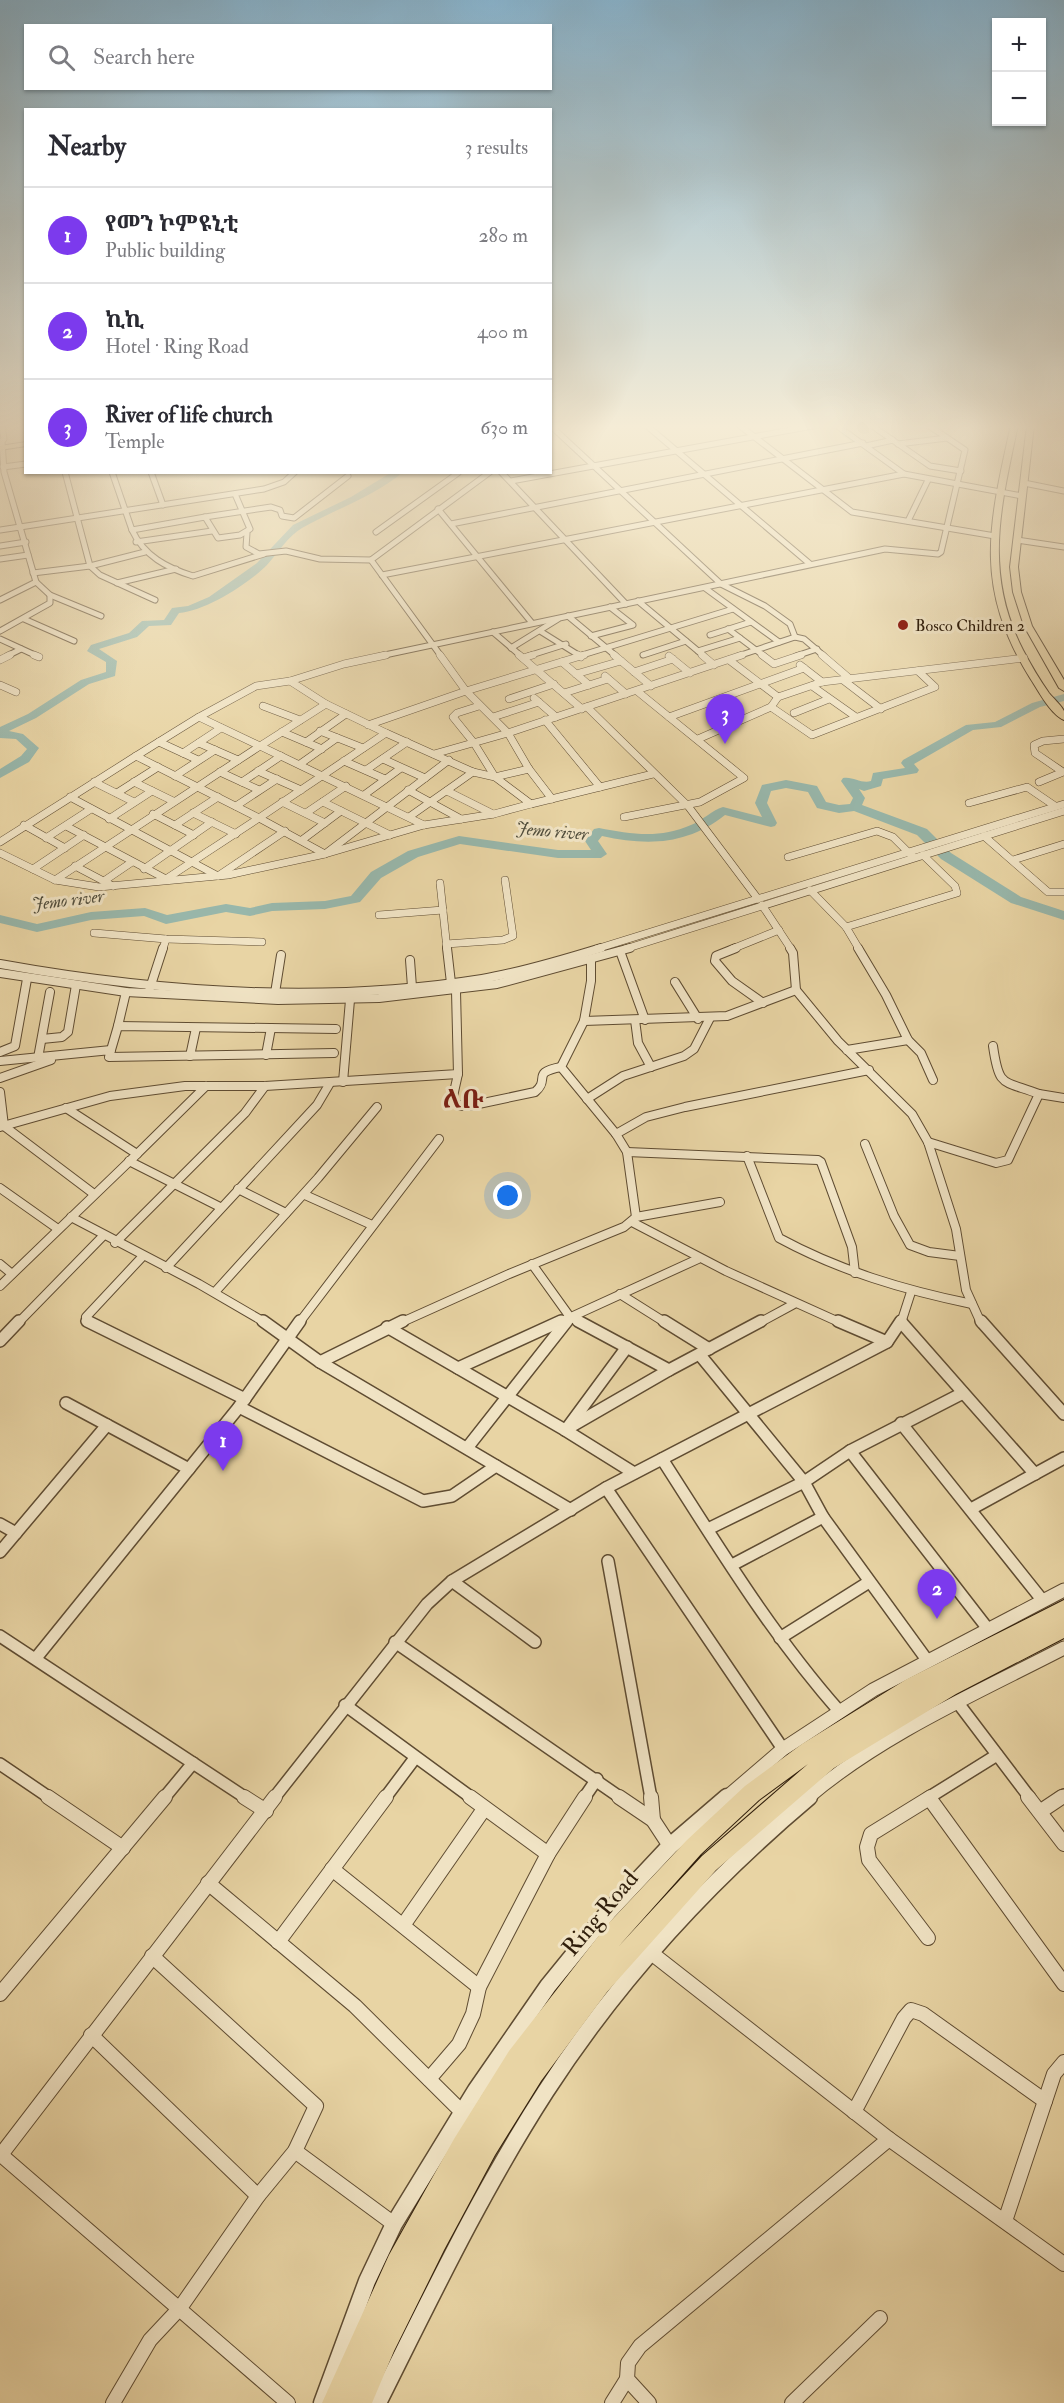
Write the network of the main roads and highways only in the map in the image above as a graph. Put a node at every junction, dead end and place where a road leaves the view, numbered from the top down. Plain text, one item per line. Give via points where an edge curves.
1 (995, 537) edge
2 (1017, 537) edge
3 (1008, 626) junction
4 (1028, 626) junction
5 (1062, 685) edge
6 (1062, 715) edge
7 (1064, 1608) edge
8 (1064, 1628) edge
9 (335, 2403) edge
10 (359, 2403) edge

1 - 3 main road via 994,570
2 - 4 main road via 1014,567 1017,592
3 - 4 main road
3 - 6 main road
4 - 5 main road
7 - 9 highway, Ring Road via 914,1686 809,1751 752,1793 694,1847 615,1933 517,2060 462,2147 398,2264
8 - 10 highway via 949,1687 827,1761 701,1872 599,1983 533,2073 487,2147 435,2241

